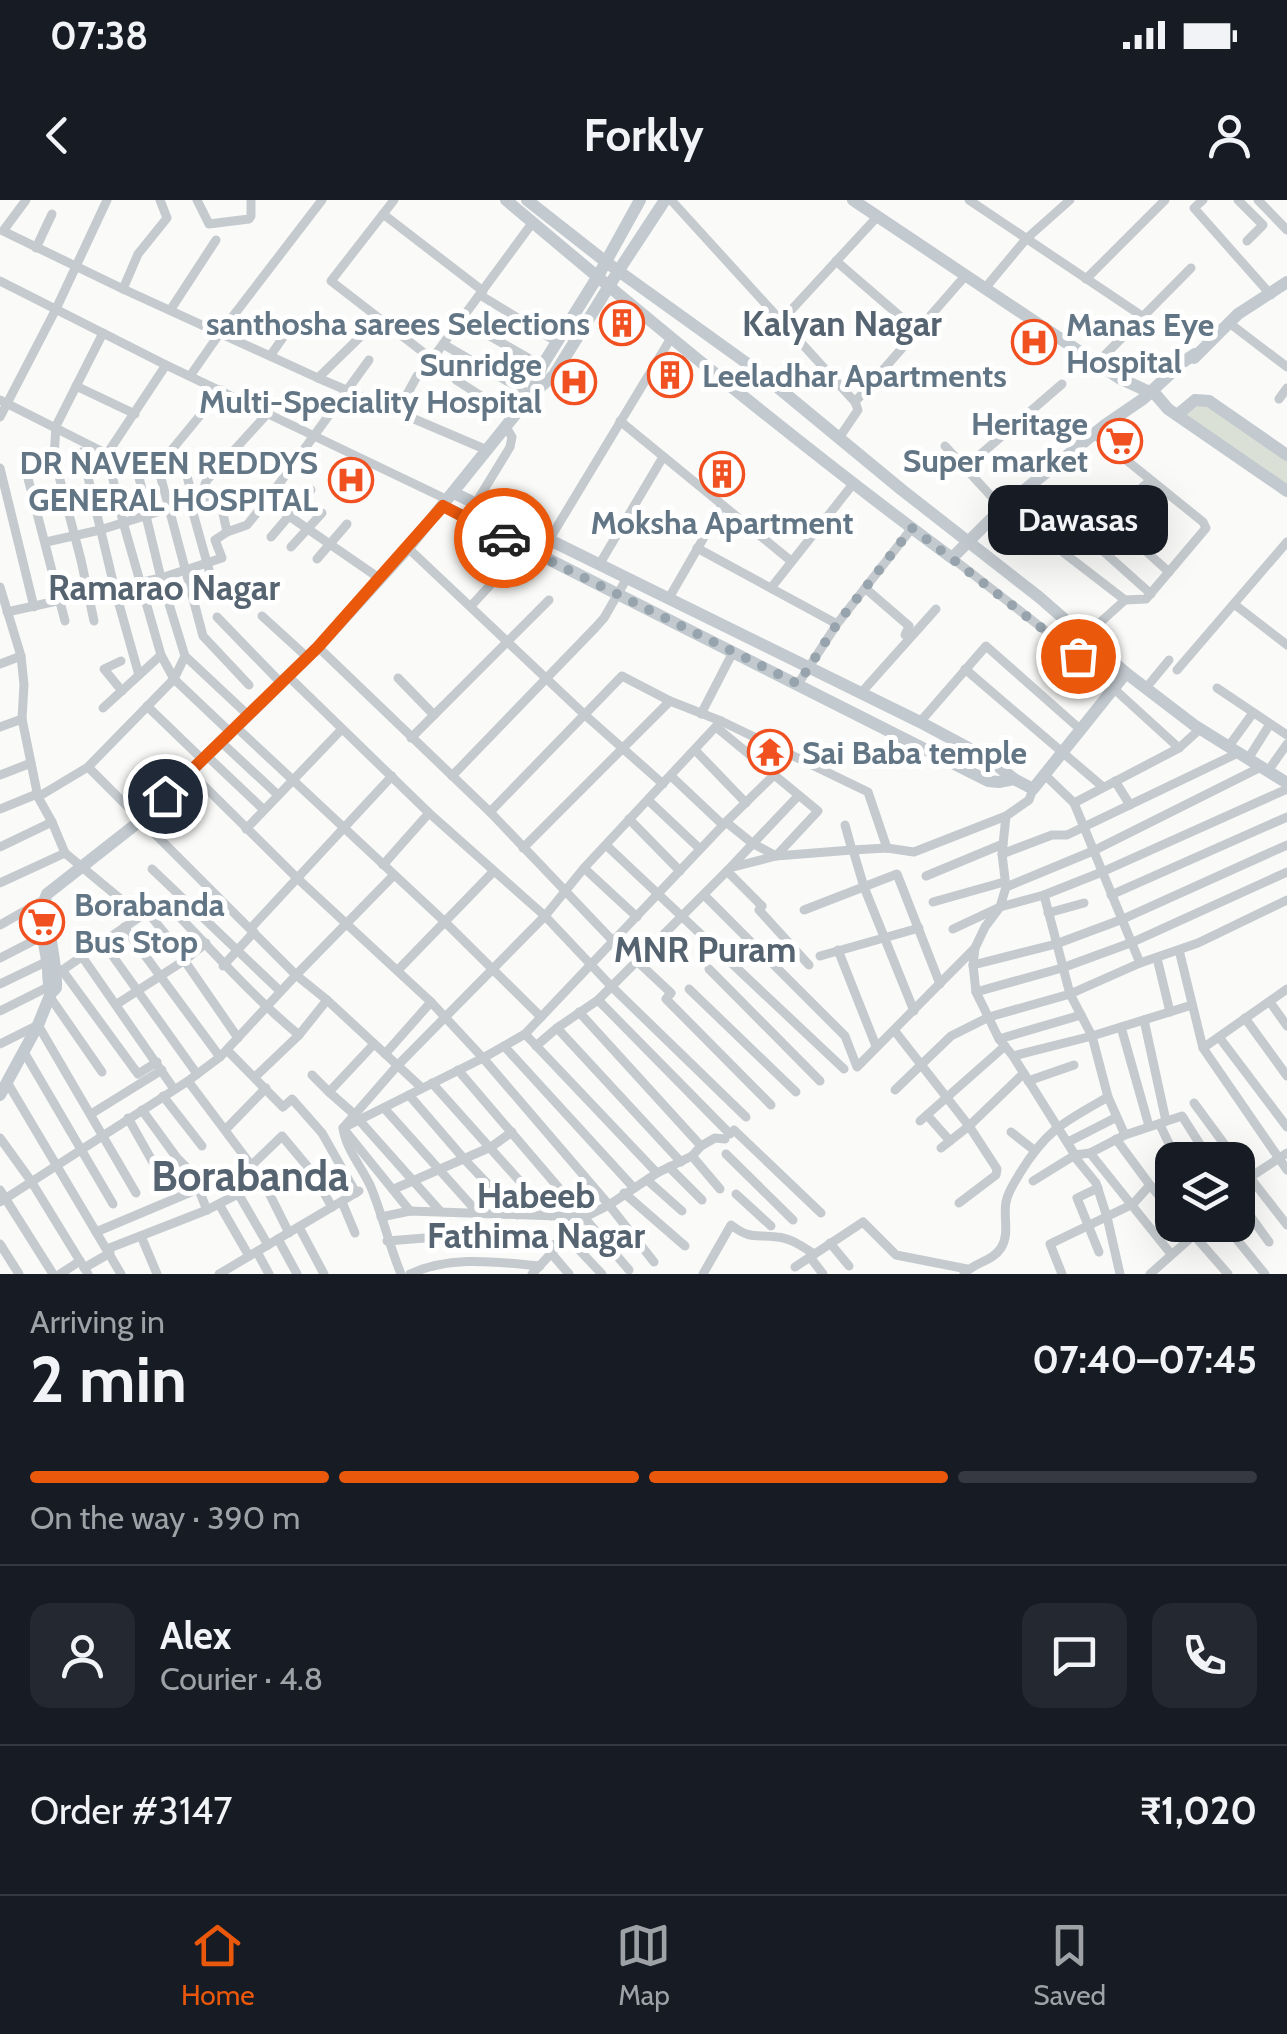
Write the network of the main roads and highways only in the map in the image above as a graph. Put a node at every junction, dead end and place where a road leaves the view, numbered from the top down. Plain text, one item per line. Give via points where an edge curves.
1 (527, 200) edge
2 (640, 200) edge
3 (668, 200) edge
4 (853, 200) edge
5 (512, 202) edge
6 (870, 207) edge
7 (612, 266) junction
8 (604, 280) junction
9 (1287, 282) edge
10 (531, 395) junction
11 (1149, 397) junction
12 (1172, 412) junction
13 (1287, 455) edge
14 (1287, 491) edge
15 (448, 500) junction
16 (967, 541) junction
17 (1126, 672) junction
18 (1014, 779) junction
19 (1286, 781) edge
20 (55, 887) junction
21 (55, 966) junction
22 (2, 1084) edge

1 - 7 main road
2 - 7 main road
3 - 7 main road
4 - 6 main road
5 - 8 main road
6 - 11 main road
7 - 8 main road
7 - 16 main road via 759,372
8 - 10 main road via 557,342
8 - 10 main road via 554,375
8 - 16 main road via 952,558
9 - 11 main road via 1228,322
10 - 15 main road
11 - 12 main road
11 - 16 main road via 1124,421 1094,434
12 - 13 main road via 1194,400 1209,401
12 - 14 main road
15 - 18 main road via 477,504 669,598 920,722
15 - 18 main road via 466,518 988,781
15 - 20 main road via 308,658 140,820
16 - 17 main road
17 - 18 main road via 1033,789
17 - 19 main road via 1200,729
20 - 21 main road via 49,909
20 - 21 main road via 44,900 41,937
21 - 22 main road via 38,1024

